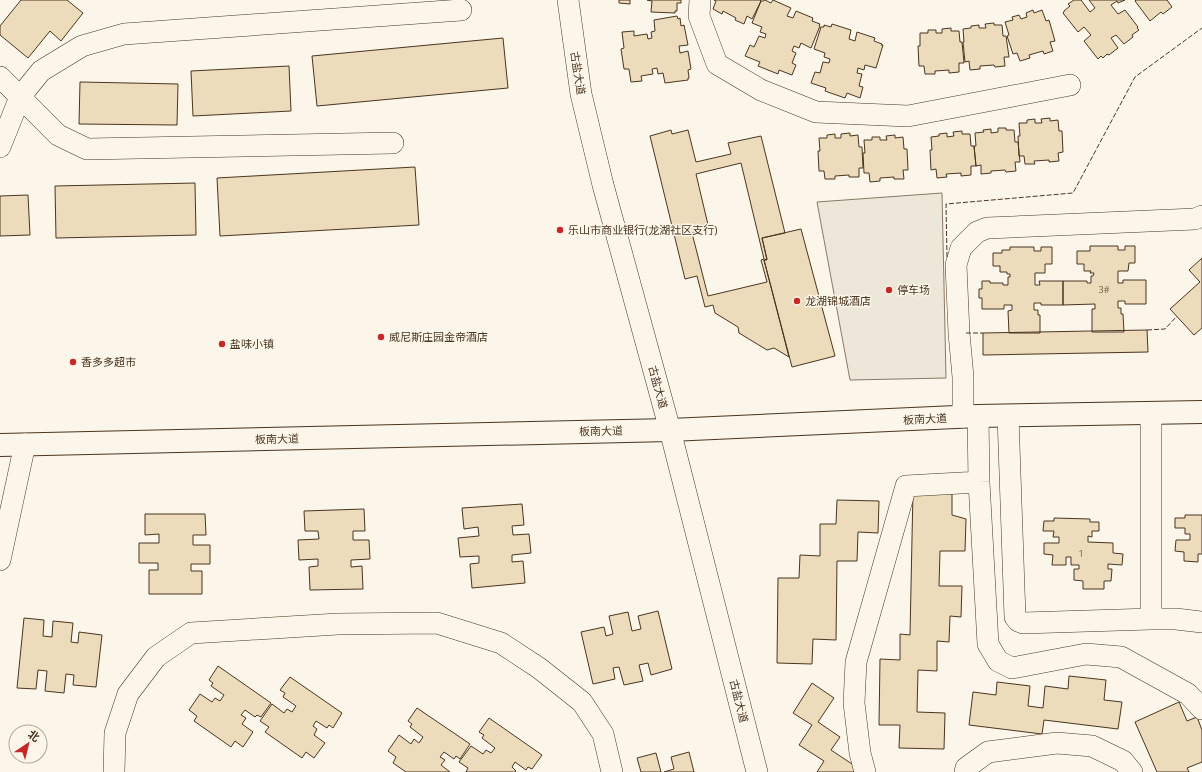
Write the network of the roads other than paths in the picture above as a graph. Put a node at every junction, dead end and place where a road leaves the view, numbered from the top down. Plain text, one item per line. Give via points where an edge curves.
1 (568, 0) edge
2 (700, 0) edge
3 (461, 10) dead end
4 (0, 77) edge
5 (1070, 85) dead end
6 (20, 97) junction
7 (393, 143) dead end
8 (0, 147) edge
9 (1202, 216) edge
10 (1202, 412) edge
11 (1151, 413) junction
12 (1008, 416) junction
13 (971, 417) junction
14 (670, 430) junction
15 (25, 444) junction
16 (0, 445) edge
17 (979, 482) junction
18 (0, 560) edge
19 (1152, 619) junction
20 (1202, 622) edge
21 (1202, 709) edge
22 (114, 772) edge
23 (612, 772) edge
24 (757, 772) edge
25 (865, 772) edge
26 (965, 772) edge
27 (1132, 772) edge

1 - 14 street, 古盐大道 via 581,94 603,185
2 - 5 street via 699,16 717,64 761,90 816,112 908,116
3 - 6 street via 124,34 82,46 41,71
4 - 6 street
6 - 7 street via 58,136 87,149
6 - 8 street
9 - 13 street via 1195,219 987,228 970,238 961,248 956,265 963,377
10 - 11 main road, 板南大道
11 - 12 main road, 板南大道
11 - 19 street
12 - 13 main road, 板南大道
12 - 19 street via 1015,617 1023,623
13 - 14 main road, 板南大道
13 - 17 street
14 - 15 main road, 板南大道
14 - 24 street, 古盐大道
15 - 16 main road, 板南大道
15 - 18 street
17 - 21 street via 988,644 998,660 1012,668 1086,654 1121,656 1188,694
17 - 25 street via 906,486 856,662 854,703
19 - 20 street
22 - 23 street via 115,733 128,694 156,657 191,633 338,624 414,623 436,623 501,643 539,668 582,702 603,734
26 - 27 street via 966,768 988,752 1057,743 1092,746 1123,761

